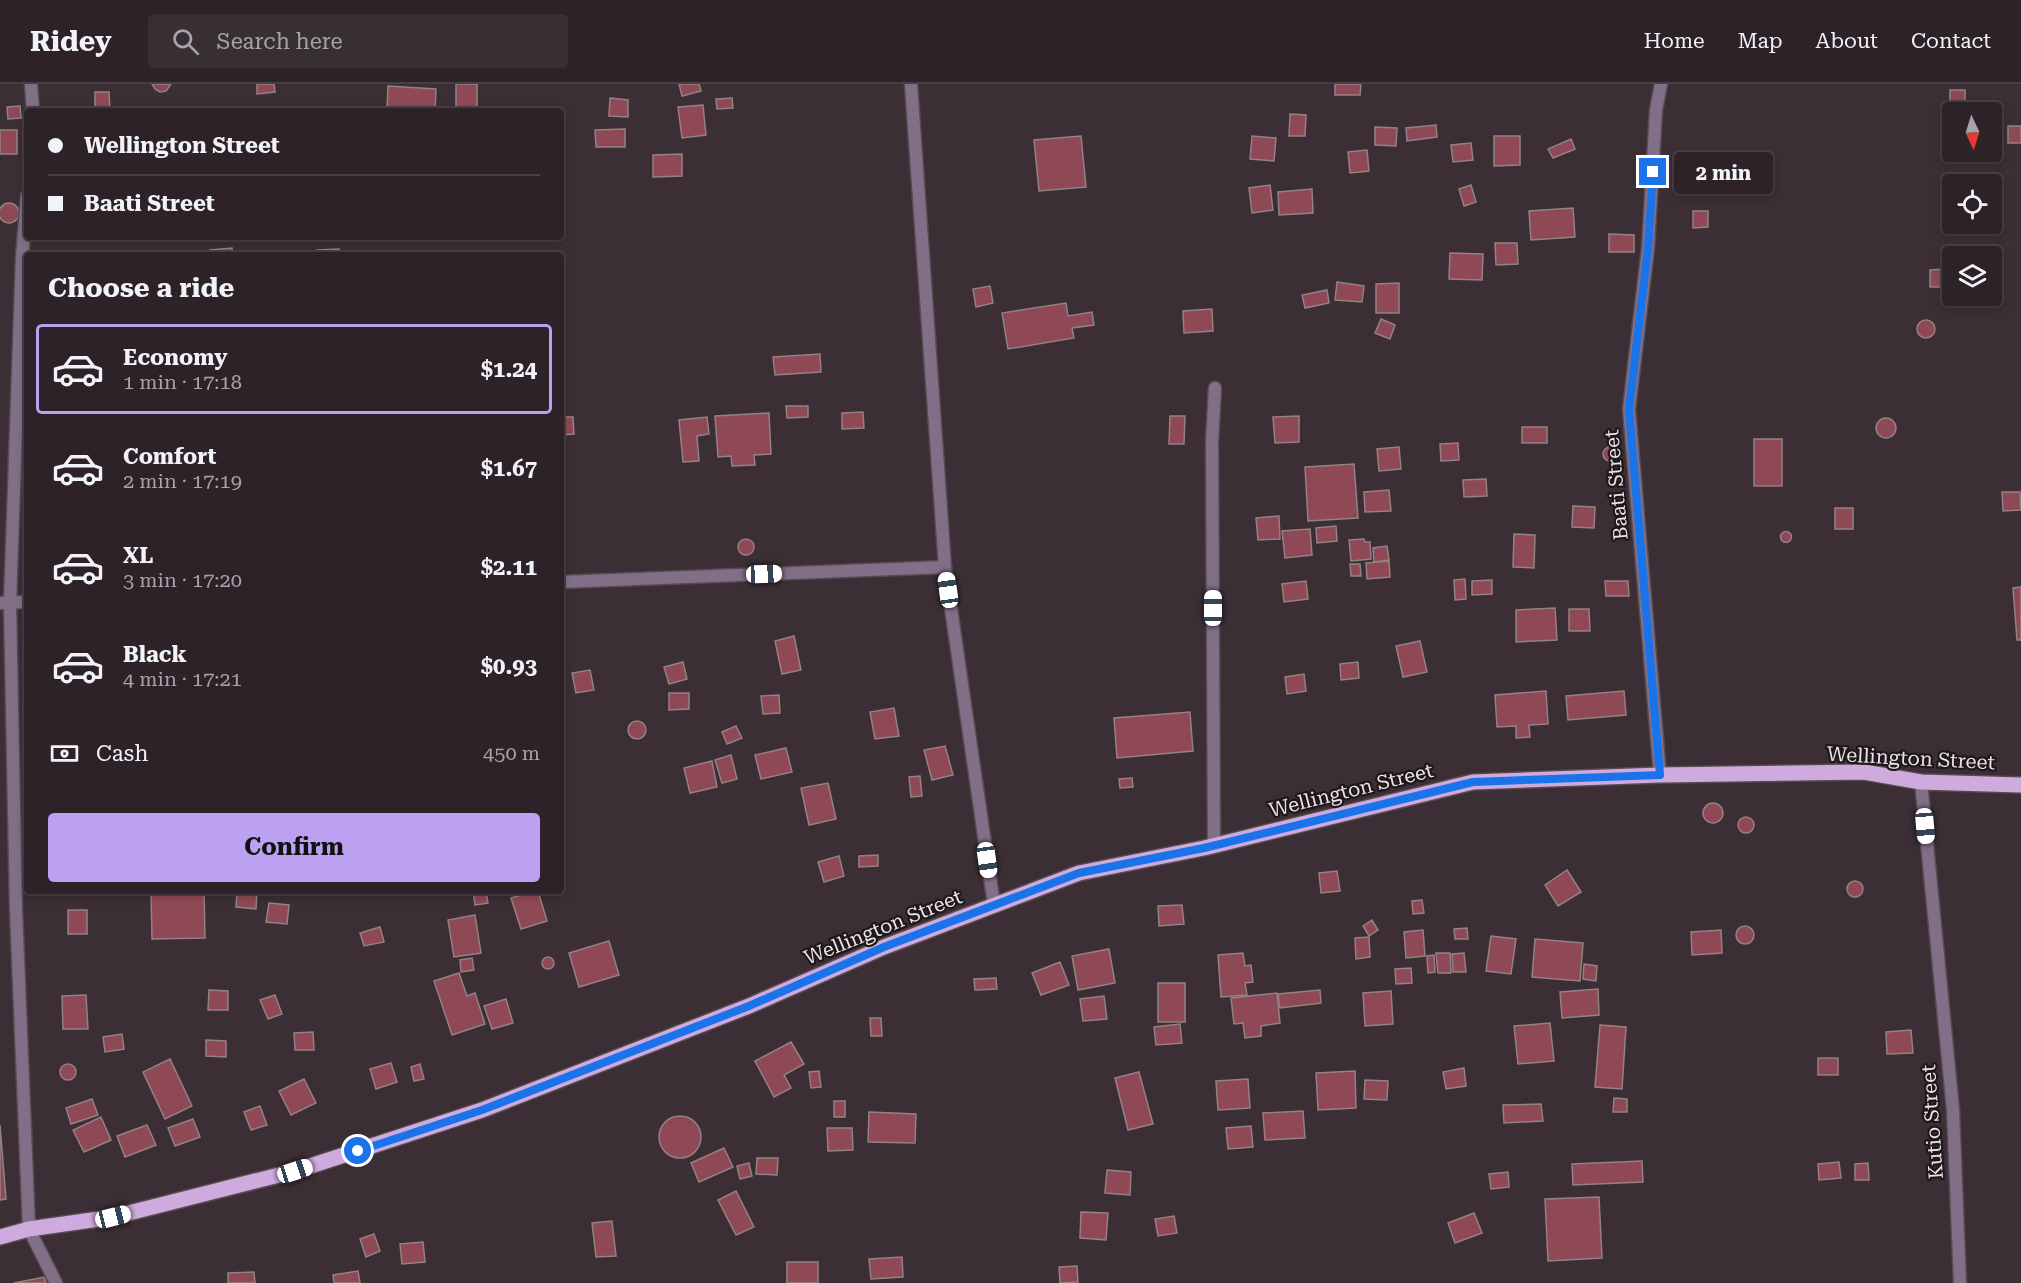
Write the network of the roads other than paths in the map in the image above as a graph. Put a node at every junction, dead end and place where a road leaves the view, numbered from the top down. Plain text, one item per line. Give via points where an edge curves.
1 (31, 84) edge
2 (911, 84) edge
3 (1661, 84) edge
4 (33, 108) edge
5 (24, 233) edge
6 (1215, 388) dead end
7 (945, 567) junction
8 (564, 582) edge
9 (24, 602) edge
10 (5, 603) edge
11 (1660, 775) junction
12 (1921, 782) junction
13 (2021, 784) edge
14 (1214, 845) junction
15 (994, 905) junction
16 (29, 1229) junction
17 (0, 1237) edge
18 (56, 1283) edge
19 (1960, 1283) edge

1 - 4 street
2 - 7 street
3 - 11 street, Baati Street via 1648,248 1629,409
5 - 10 street
6 - 14 street
7 - 8 street
7 - 15 street
9 - 10 street
10 - 16 street
11 - 12 main road, Wellington Street via 1864,772
11 - 14 main road, Wellington Street via 1473,782
12 - 13 main road, Wellington Street
12 - 19 street, Kutio Street via 1953,1110
14 - 15 main road, Wellington Street via 1079,873
15 - 16 main road, Wellington Street via 482,1110 295,1171 113,1217
16 - 17 main road, Wellington Street
16 - 18 street

